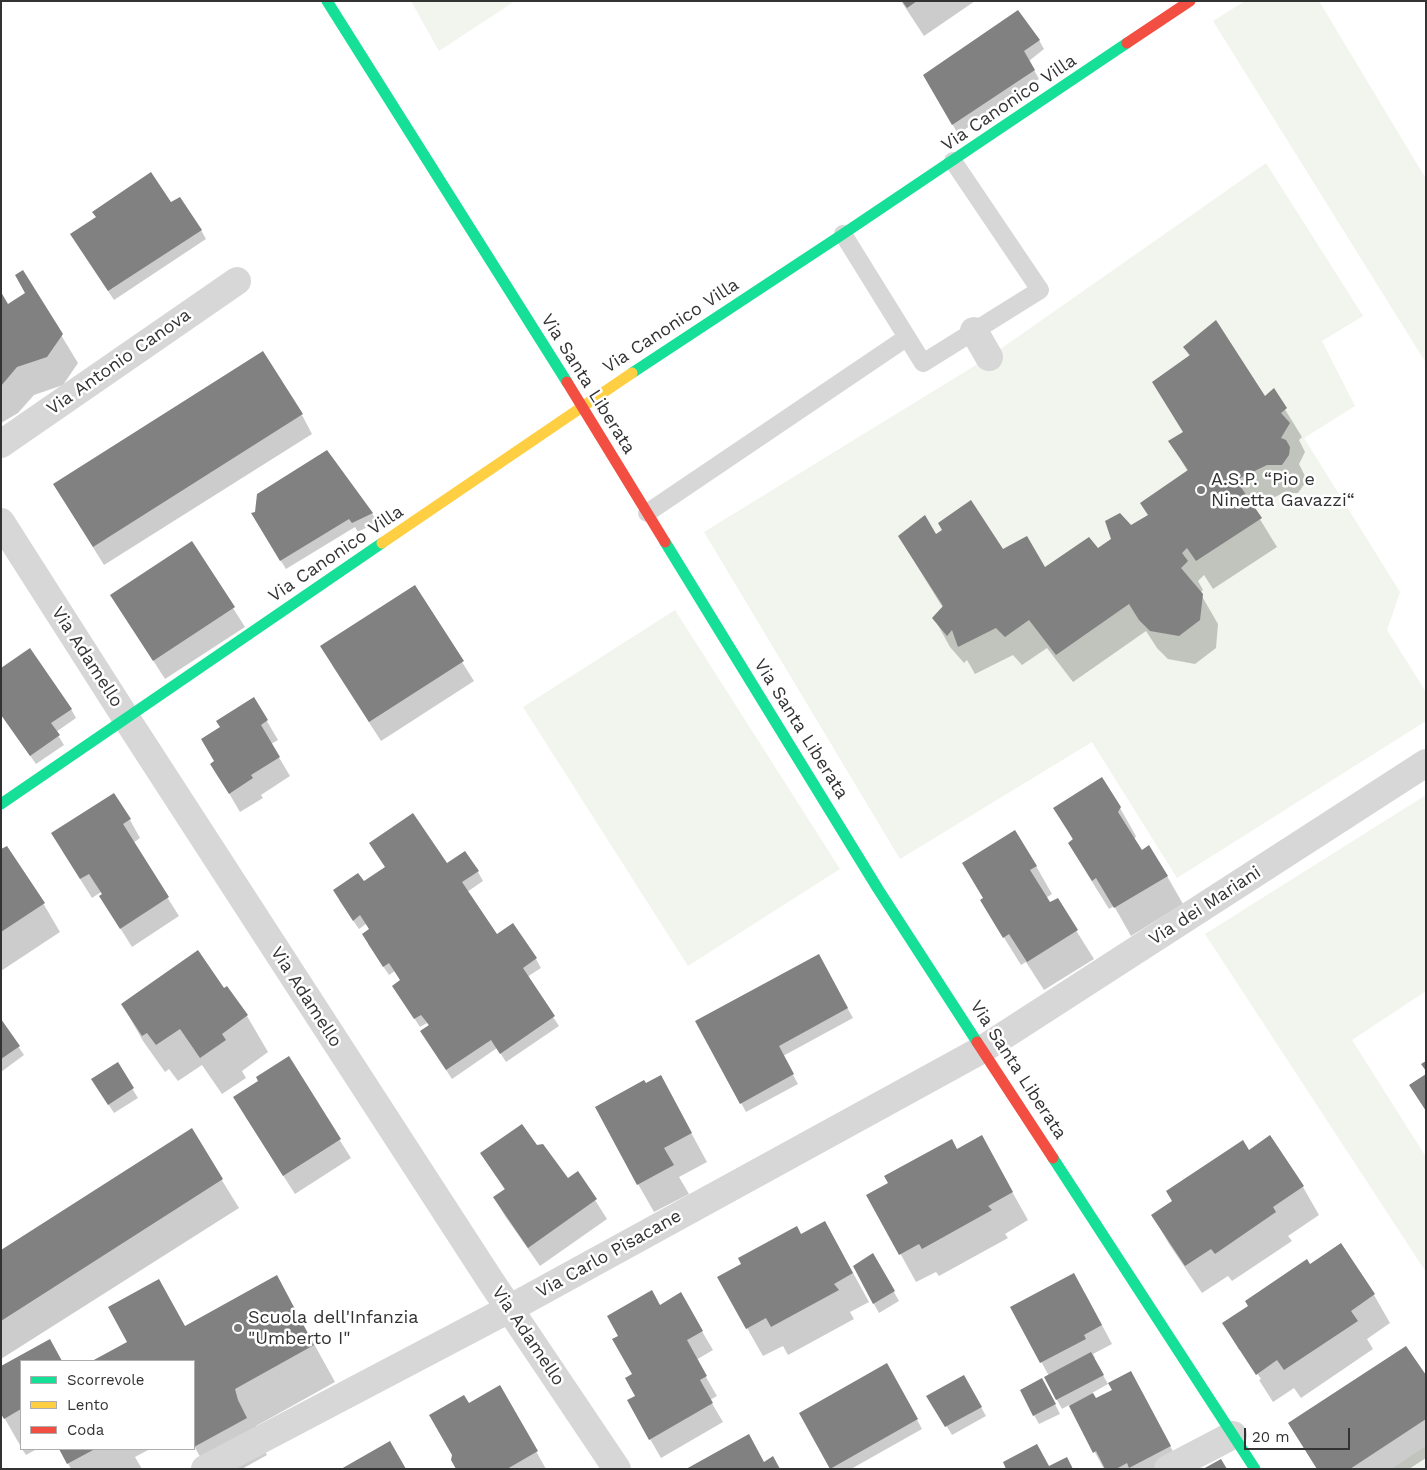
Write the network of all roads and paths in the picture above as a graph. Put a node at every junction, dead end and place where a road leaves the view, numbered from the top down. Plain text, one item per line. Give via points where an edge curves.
1 (327, 1) edge
2 (1190, 1) edge
3 (953, 161) junction
4 (843, 234) junction
5 (237, 281) dead end
6 (974, 331) junction
7 (906, 338) junction
8 (989, 357) dead end
9 (582, 406) junction
10 (1, 444) edge
11 (647, 512) junction
12 (1, 522) edge
13 (126, 718) junction
14 (1426, 763) edge
15 (1, 804) edge
16 (983, 1048) junction
17 (509, 1309) junction
18 (1233, 1435) junction
19 (205, 1469) edge
20 (618, 1469) edge
21 (1168, 1469) edge
22 (1255, 1469) edge

1 - 9 street, Via Santa Liberata
2 - 3 street, Via Canonico Villa
3 - 4 street, Via Canonico Villa
3 - 6 lane via 1040,290
4 - 7 lane
4 - 9 street, Via Canonico Villa
5 - 10 street, Via Antonio Canova
6 - 7 lane via 924,362
6 - 8 street
7 - 11 lane
9 - 11 street, Via Santa Liberata
9 - 13 street, Via Canonico Villa
11 - 16 street, Via Santa Liberata via 878,889
12 - 13 street, Via Adamello
13 - 15 street, Via Canonico Villa
13 - 17 street, Via Adamello
14 - 16 street, Via dei Mariani
16 - 17 street, Via Carlo Pisacane
16 - 18 street, Via Santa Liberata
17 - 19 street, Via Carlo Pisacane
17 - 20 street, Via Adamello
18 - 21 street
18 - 22 street, Via Santa Liberata

